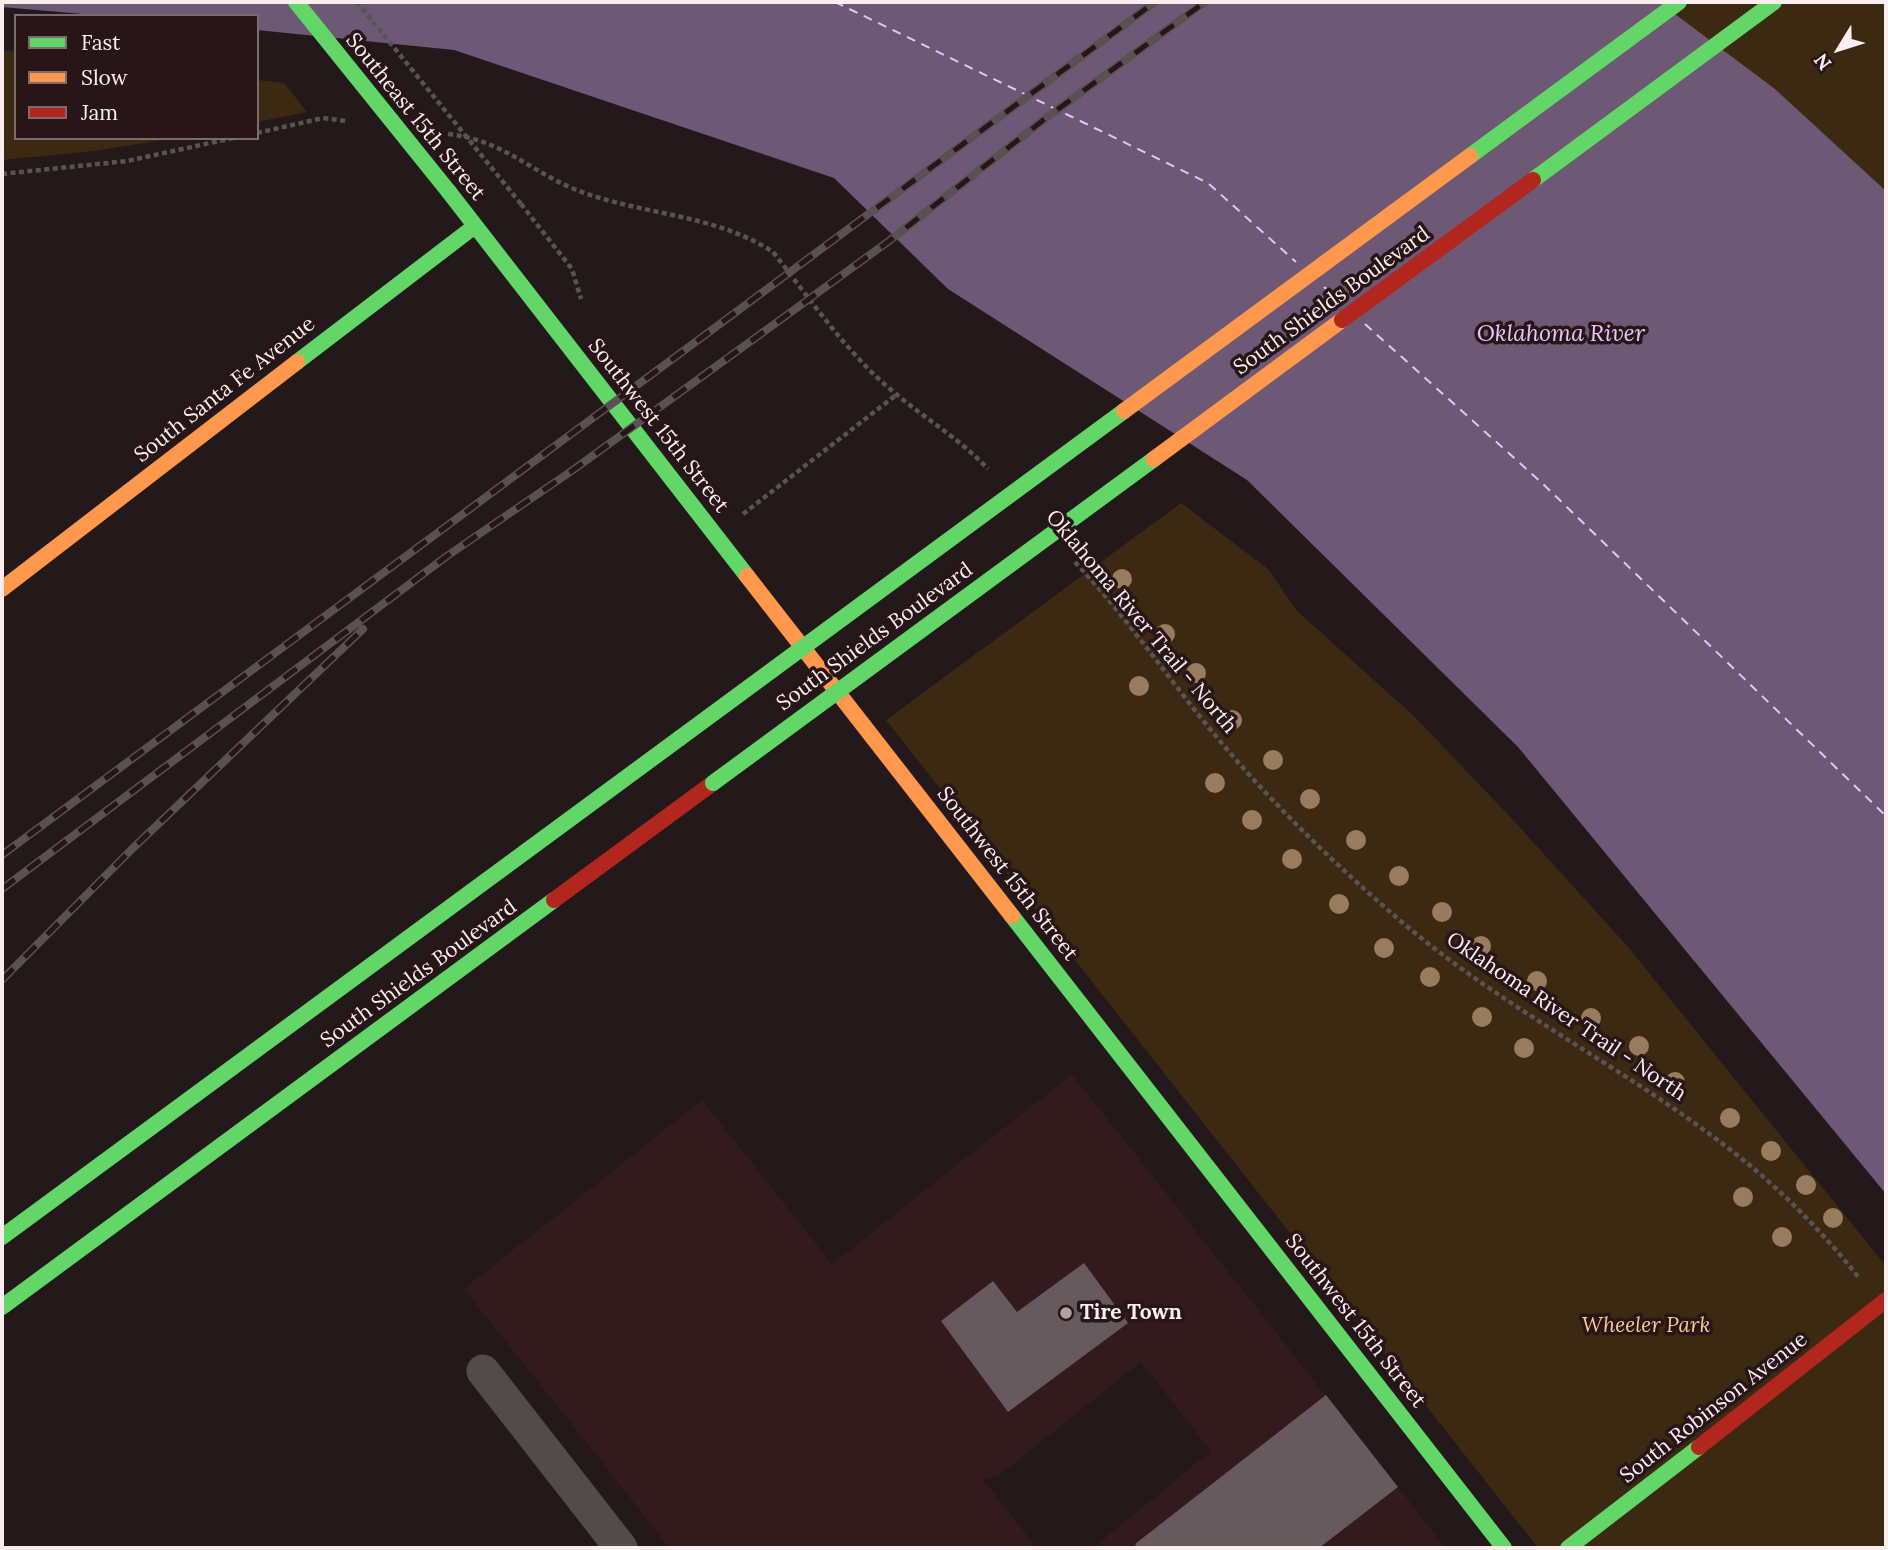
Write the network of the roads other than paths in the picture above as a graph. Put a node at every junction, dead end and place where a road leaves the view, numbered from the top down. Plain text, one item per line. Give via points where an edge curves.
1 (296, 2) edge
2 (1679, 2) edge
3 (1773, 2) edge
4 (475, 226) junction
5 (2, 589) edge
6 (2, 1237) edge
7 (1886, 1300) edge
8 (2, 1307) edge
9 (483, 1371) dead end
10 (621, 1548) edge
11 (1504, 1548) edge
12 (1568, 1548) edge

1 - 4 main road, Southeast 15th Street, bridge
2 - 6 main road, South Shields Boulevard, bridge
3 - 8 main road, South Shields Boulevard, bridge
4 - 5 main road, South Santa Fe Avenue
4 - 11 main road, Southwest 15th Street
7 - 12 main road, South Robinson Avenue, bridge
9 - 10 street

